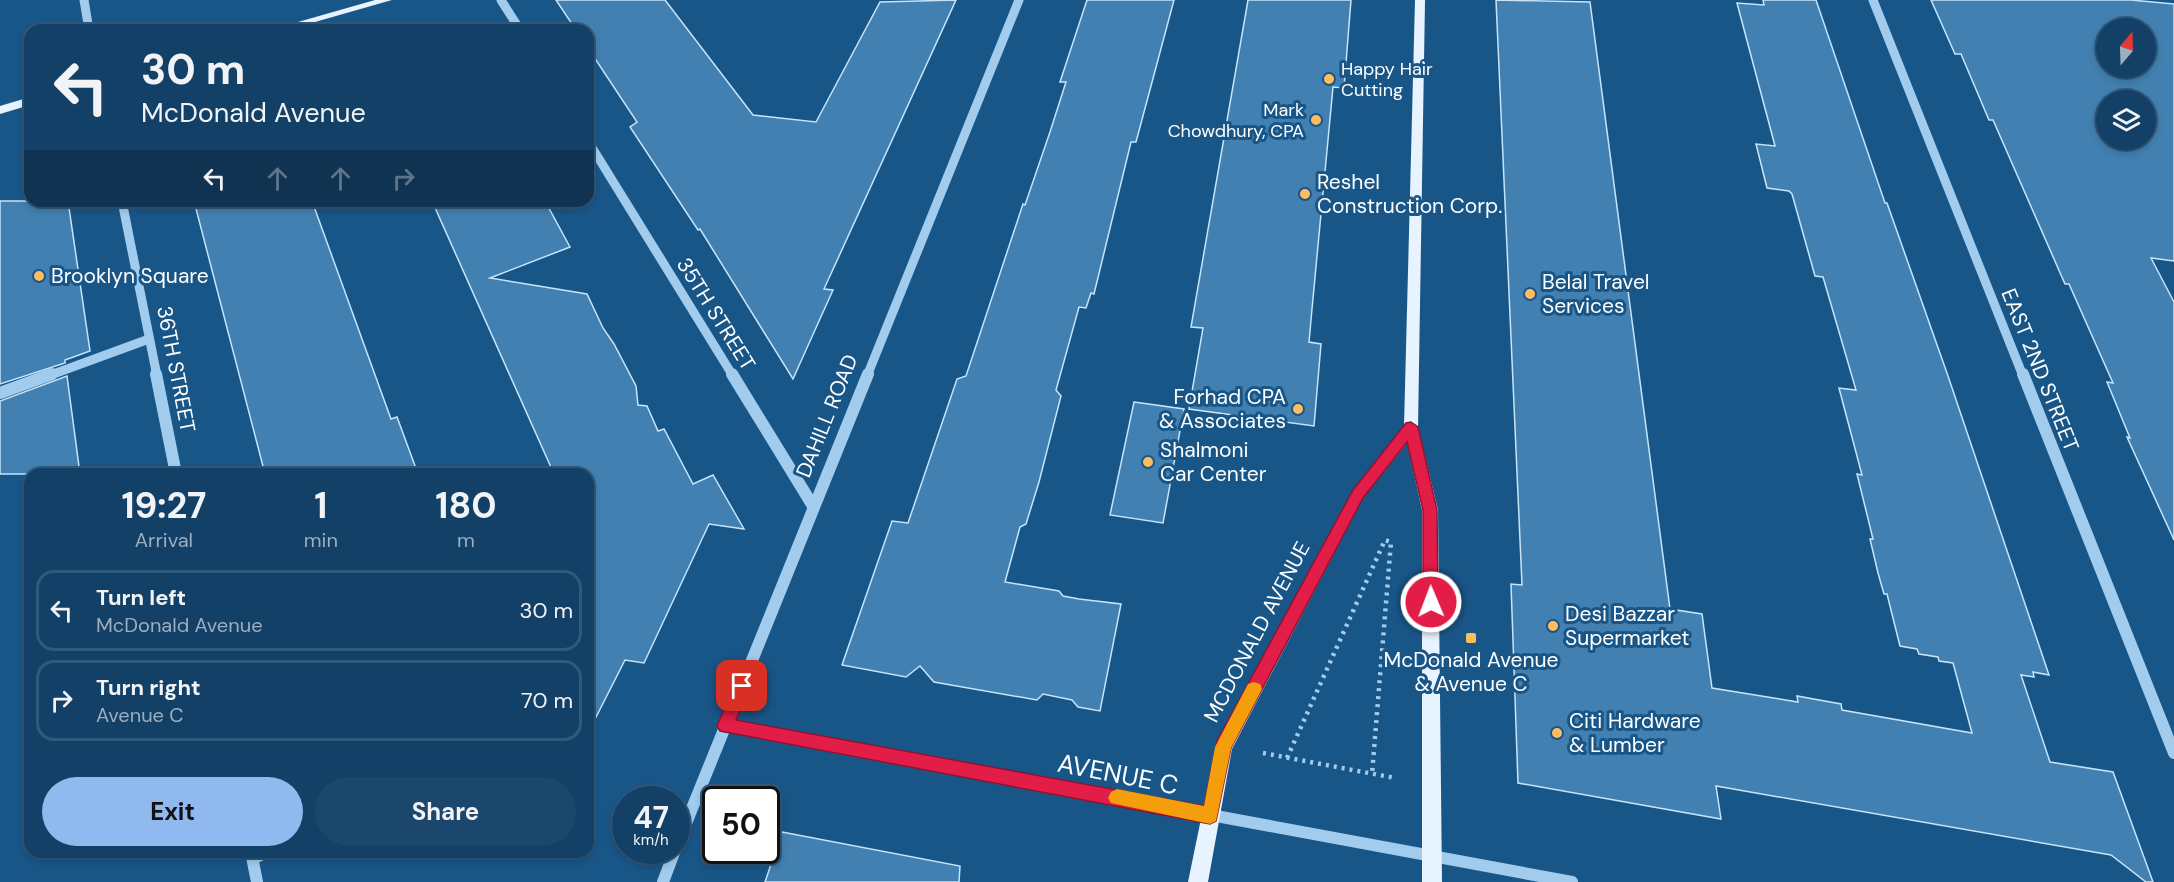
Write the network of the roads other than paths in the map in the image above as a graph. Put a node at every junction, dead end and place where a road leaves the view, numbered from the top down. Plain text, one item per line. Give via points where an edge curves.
1 (84, 0) edge
2 (387, 0) edge
3 (501, 0) edge
4 (1019, 0) edge
5 (1420, 0) edge
6 (1873, 0) edge
7 (88, 24) edge
8 (297, 24) edge
9 (516, 24) edge
10 (24, 103) edge
11 (0, 110) edge
12 (594, 151) edge
13 (123, 207) edge
14 (149, 339) junction
15 (0, 393) edge
16 (1411, 427) junction
17 (175, 468) edge
18 (813, 506) junction
19 (725, 726) junction
20 (2174, 753) edge
21 (690, 814) edge
22 (1210, 815) junction
23 (1433, 856) junction
24 (252, 858) edge
25 (670, 864) edge
26 (257, 882) edge
27 (663, 882) edge
28 (1198, 882) edge
29 (1432, 882) edge
30 (1572, 882) edge

1 - 7 street
2 - 8 main road
3 - 9 street
4 - 18 street, DAHILL ROAD
5 - 16 main road
6 - 20 street, EAST 2ND STREET
10 - 11 main road
12 - 18 street, 35TH STREET
13 - 14 street, 36TH STREET
14 - 15 street
14 - 17 street, 36TH STREET
16 - 22 main road, MCDONALD AVENUE via 1358,494 1223,747
16 - 23 main road via 1430,510
18 - 19 street, DAHILL ROAD
19 - 21 street, DAHILL ROAD
19 - 22 street, AVENUE C
22 - 23 street, AVENUE C
22 - 28 main road, MCDONALD AVENUE
23 - 29 main road
23 - 30 street, AVENUE C
24 - 26 street
25 - 27 street, DAHILL ROAD

